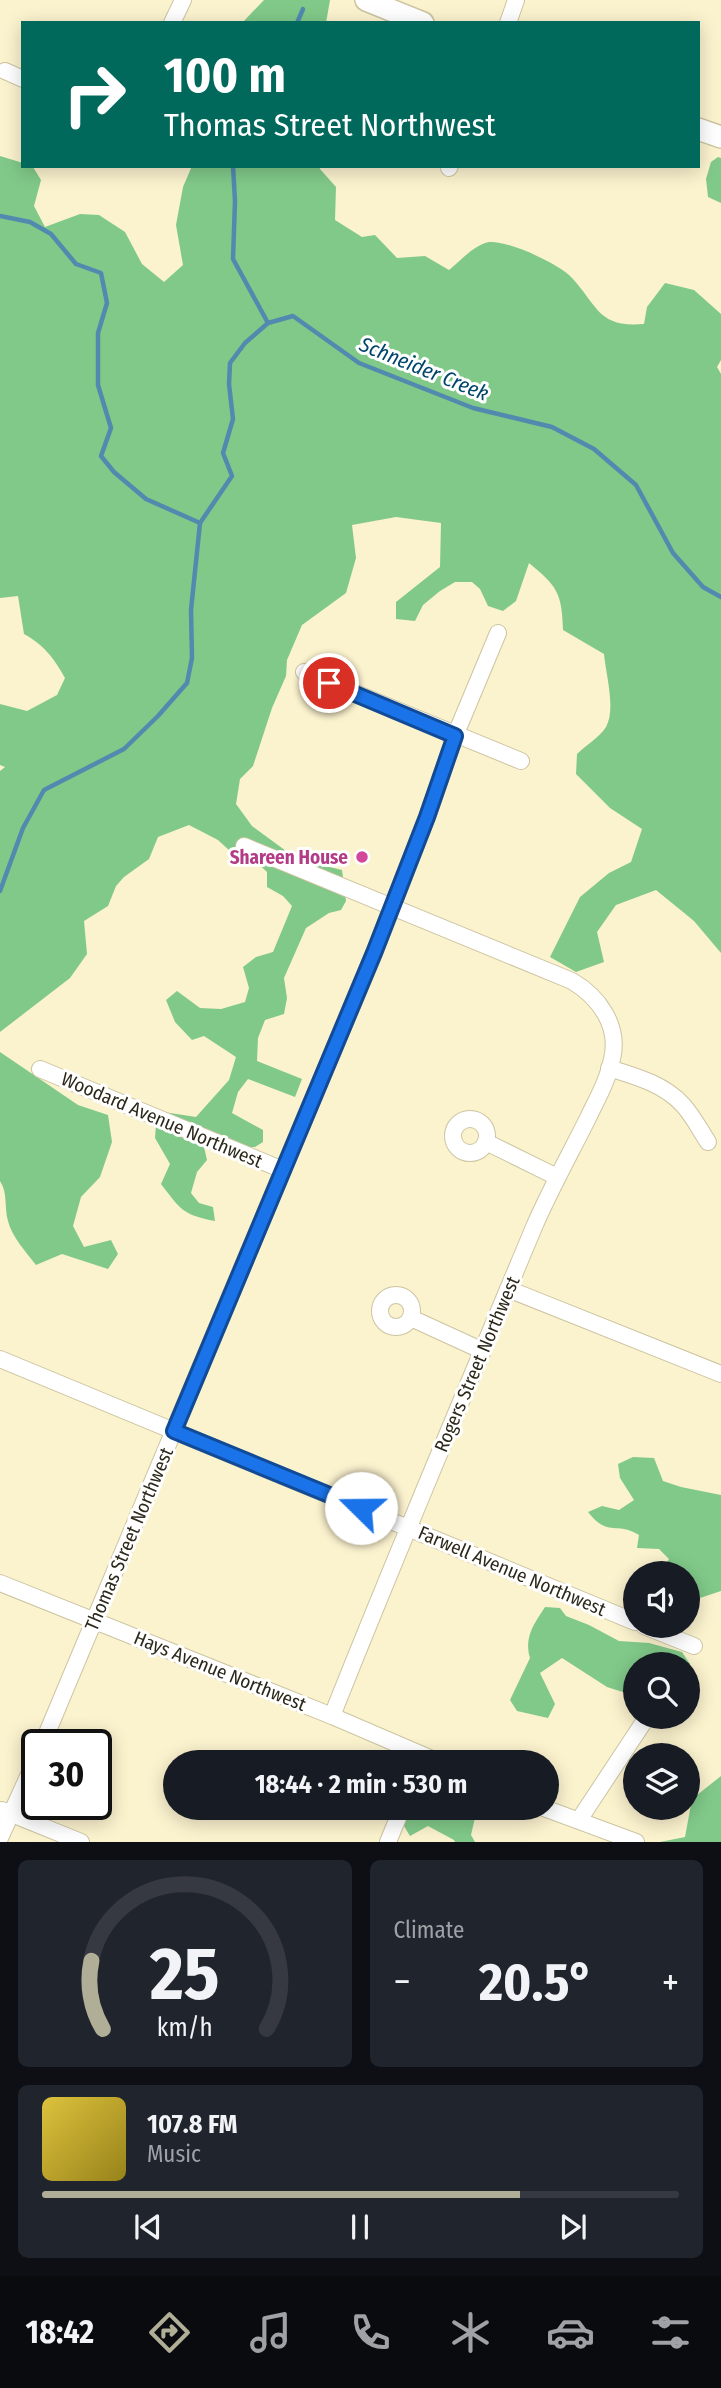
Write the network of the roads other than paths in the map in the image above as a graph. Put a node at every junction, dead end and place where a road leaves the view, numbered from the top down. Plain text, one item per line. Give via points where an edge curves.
1 (183, 0) edge
2 (366, 0) edge
3 (516, 0) edge
4 (173, 21) edge
5 (418, 21) edge
6 (509, 21) edge
7 (5, 71) dead end
8 (21, 78) edge
9 (700, 129) edge
10 (721, 137) edge
11 (498, 633) dead end
12 (304, 672) dead end
13 (455, 736) junction
14 (521, 761) dead end
15 (244, 846) dead end
16 (392, 907) junction
17 (609, 1068) junction
18 (40, 1069) dead end
19 (486, 1142) dead end
20 (708, 1142) dead end
21 (283, 1170) junction
22 (557, 1177) junction
23 (508, 1289) junction
24 (411, 1318) dead end
25 (483, 1351) junction
26 (0, 1359) edge
27 (721, 1374) edge
28 (174, 1431) junction
29 (408, 1528) junction
30 (0, 1583) edge
31 (623, 1617) edge
32 (94, 1621) junction
33 (674, 1638) edge
34 (694, 1646) dead end
35 (332, 1716) junction
36 (49, 1729) edge
37 (639, 1729) edge
38 (402, 1750) edge
39 (21, 1794) edge
40 (5, 1811) edge
41 (559, 1813) edge
42 (397, 1820) edge
43 (579, 1820) junction
44 (0, 1838) edge
45 (81, 1842) edge
46 (388, 1842) edge
47 (636, 1842) edge

1 - 4 street
2 - 5 street
3 - 6 street
7 - 8 street
9 - 10 street
11 - 13 street, Thomas Street Northwest
12 - 13 street
13 - 14 street
13 - 16 street, Thomas Street Northwest
15 - 16 street
16 - 17 street, Rogers Street Northwest via 585,989 611,1025
16 - 21 street, Thomas Street Northwest
17 - 20 street via 641,1077 671,1094 685,1106
17 - 22 street, Rogers Street Northwest
18 - 21 street, Woodard Avenue Northwest
19 - 22 street
21 - 28 street, Thomas Street Northwest
22 - 23 street, Rogers Street Northwest
23 - 25 street, Rogers Street Northwest
23 - 27 street
24 - 25 street
25 - 29 street, Rogers Street Northwest
26 - 28 street, Farwell Avenue Northwest
28 - 29 street, Farwell Avenue Northwest
28 - 32 street, Thomas Street Northwest
29 - 31 street, Farwell Avenue Northwest
29 - 35 street, Rogers Street Northwest
30 - 32 street, Hays Avenue Northwest
32 - 35 street, Hays Avenue Northwest
32 - 36 street, Thomas Street Northwest
33 - 34 street
35 - 38 street, Hays Avenue Northwest
37 - 43 street
39 - 40 street
40 - 44 street
40 - 45 street
41 - 43 street
42 - 46 street
43 - 47 street

